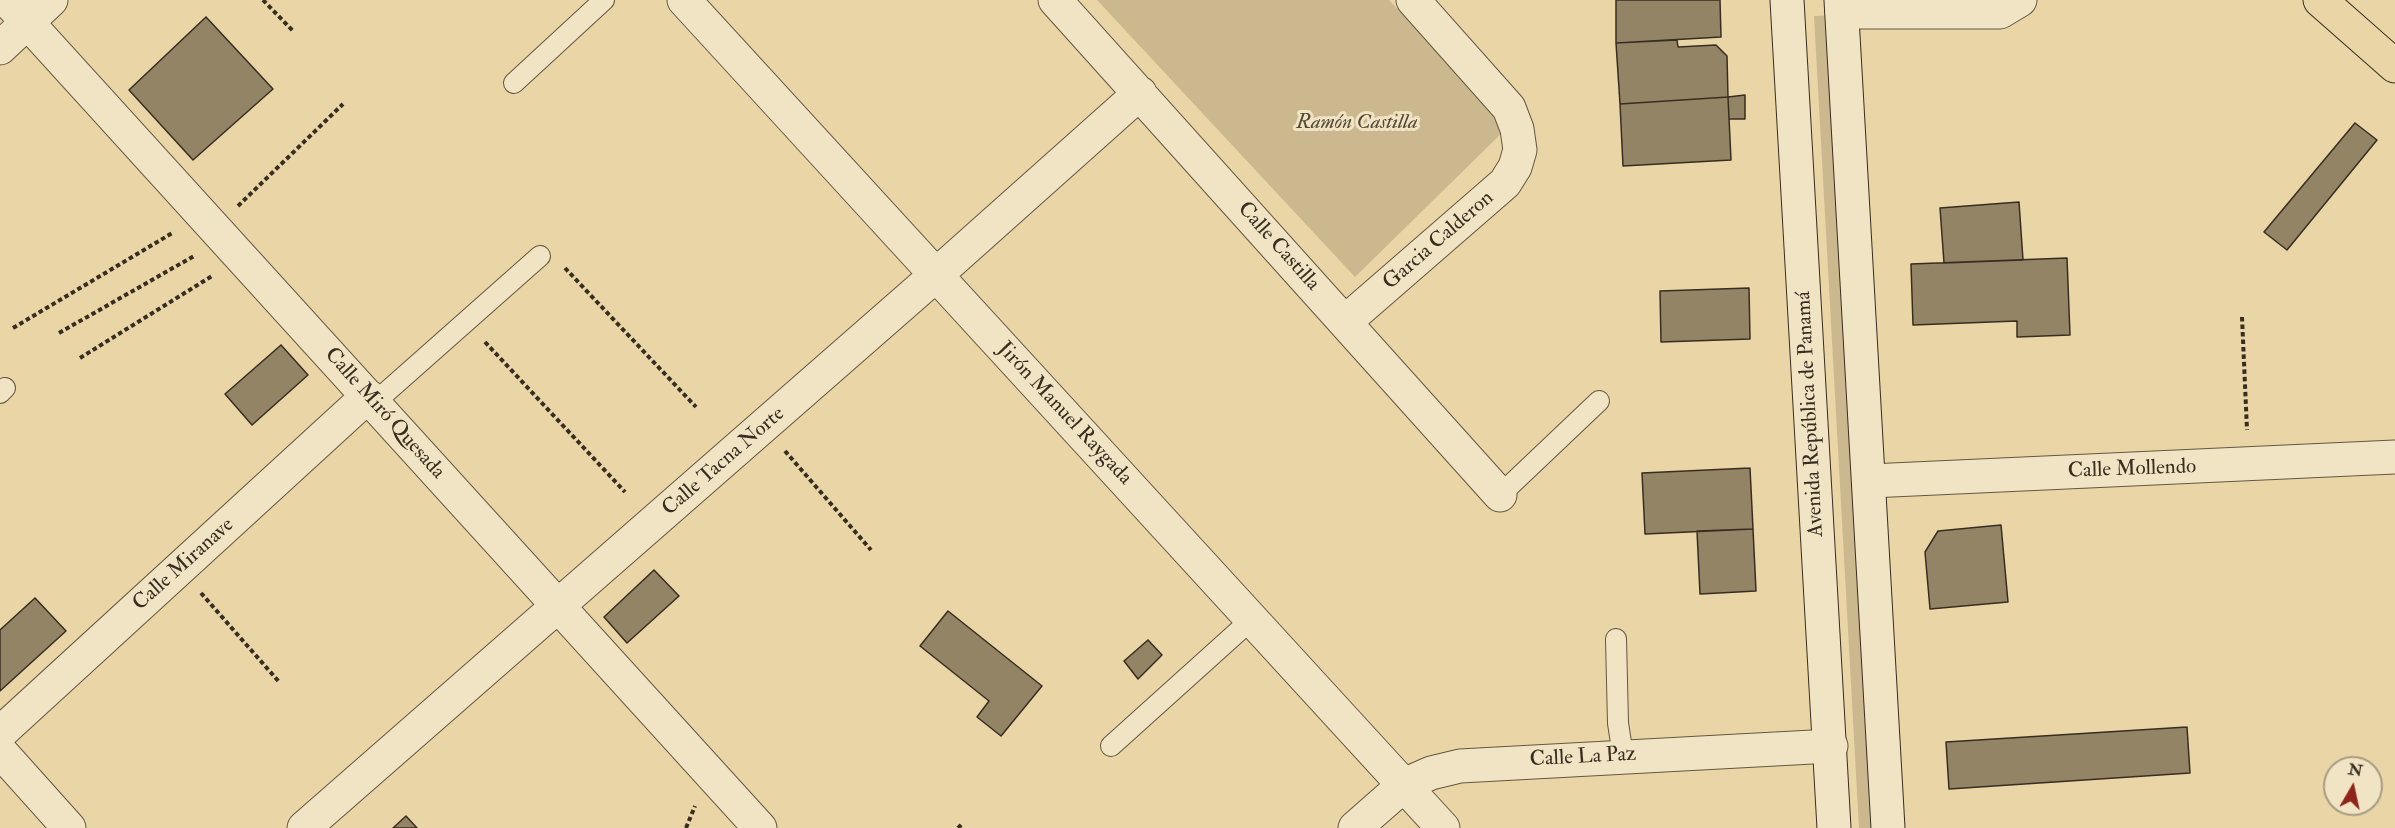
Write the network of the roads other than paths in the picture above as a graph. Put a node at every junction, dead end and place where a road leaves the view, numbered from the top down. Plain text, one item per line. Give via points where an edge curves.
1 (51, 0) edge
2 (604, 0) edge
3 (684, 0) edge
4 (1055, 0) edge
5 (1413, 0) edge
6 (1787, 0) edge
7 (2020, 0) edge
8 (2320, 0) edge
9 (1842, 6) edge
10 (1445, 15) edge
11 (10, 27) edge
12 (2393, 58) edge
13 (514, 83) dead end
14 (1140, 93) junction
15 (540, 256) road end
16 (936, 276) junction
17 (1345, 322) junction
18 (371, 400) junction
19 (1599, 401) dead end
20 (2395, 457) edge
21 (1870, 481) junction
22 (1500, 495) joint
23 (559, 607) junction
24 (1252, 619) junction
25 (1616, 639) dead end
26 (0, 733) edge
27 (1111, 746) dead end
28 (1831, 746) junction
29 (0, 752) edge
30 (1623, 756) junction
31 (1404, 785) junction
32 (69, 828) edge
33 (304, 828) edge
34 (760, 828) edge
35 (1355, 828) edge
36 (1443, 828) edge
37 (1834, 828) edge
38 (1888, 828) edge

1 - 11 street
2 - 13 lane
3 - 16 street, Jirón Manuel Raygada
4 - 14 street, Calle Castilla
5 - 10 street
6 - 28 street, Avenida República de Panamá
7 - 9 street via 2000,12
8 - 12 main road
9 - 21 street
10 - 17 street, Garcia Calderon via 1509,108 1520,150 1515,167 1505,183
11 - 18 street, Calle Miró Quesada via 221,235
14 - 16 street, Calle Tacna Norte
14 - 17 street, Calle Castilla
15 - 18 lane
16 - 23 street, Calle Tacna Norte
16 - 24 street, Jirón Manuel Raygada
17 - 22 street, Calle Castilla
18 - 23 street, Calle Miró Quesada
18 - 26 street, Calle Miranave
19 - 22 lane
20 - 21 street, Calle Mollendo
21 - 38 street
23 - 33 street, Calle Tacna Norte
23 - 34 street, Calle Miró Quesada
24 - 27 lane
24 - 31 street, Jirón Manuel Raygada
25 - 30 lane via 1618,723
28 - 30 street, Calle La Paz
28 - 37 street, Avenida República de Panamá
29 - 32 street
30 - 31 street, Calle La Paz via 1460,766
31 - 35 street, Calle La Paz
31 - 36 street, Jirón Manuel Raygada

